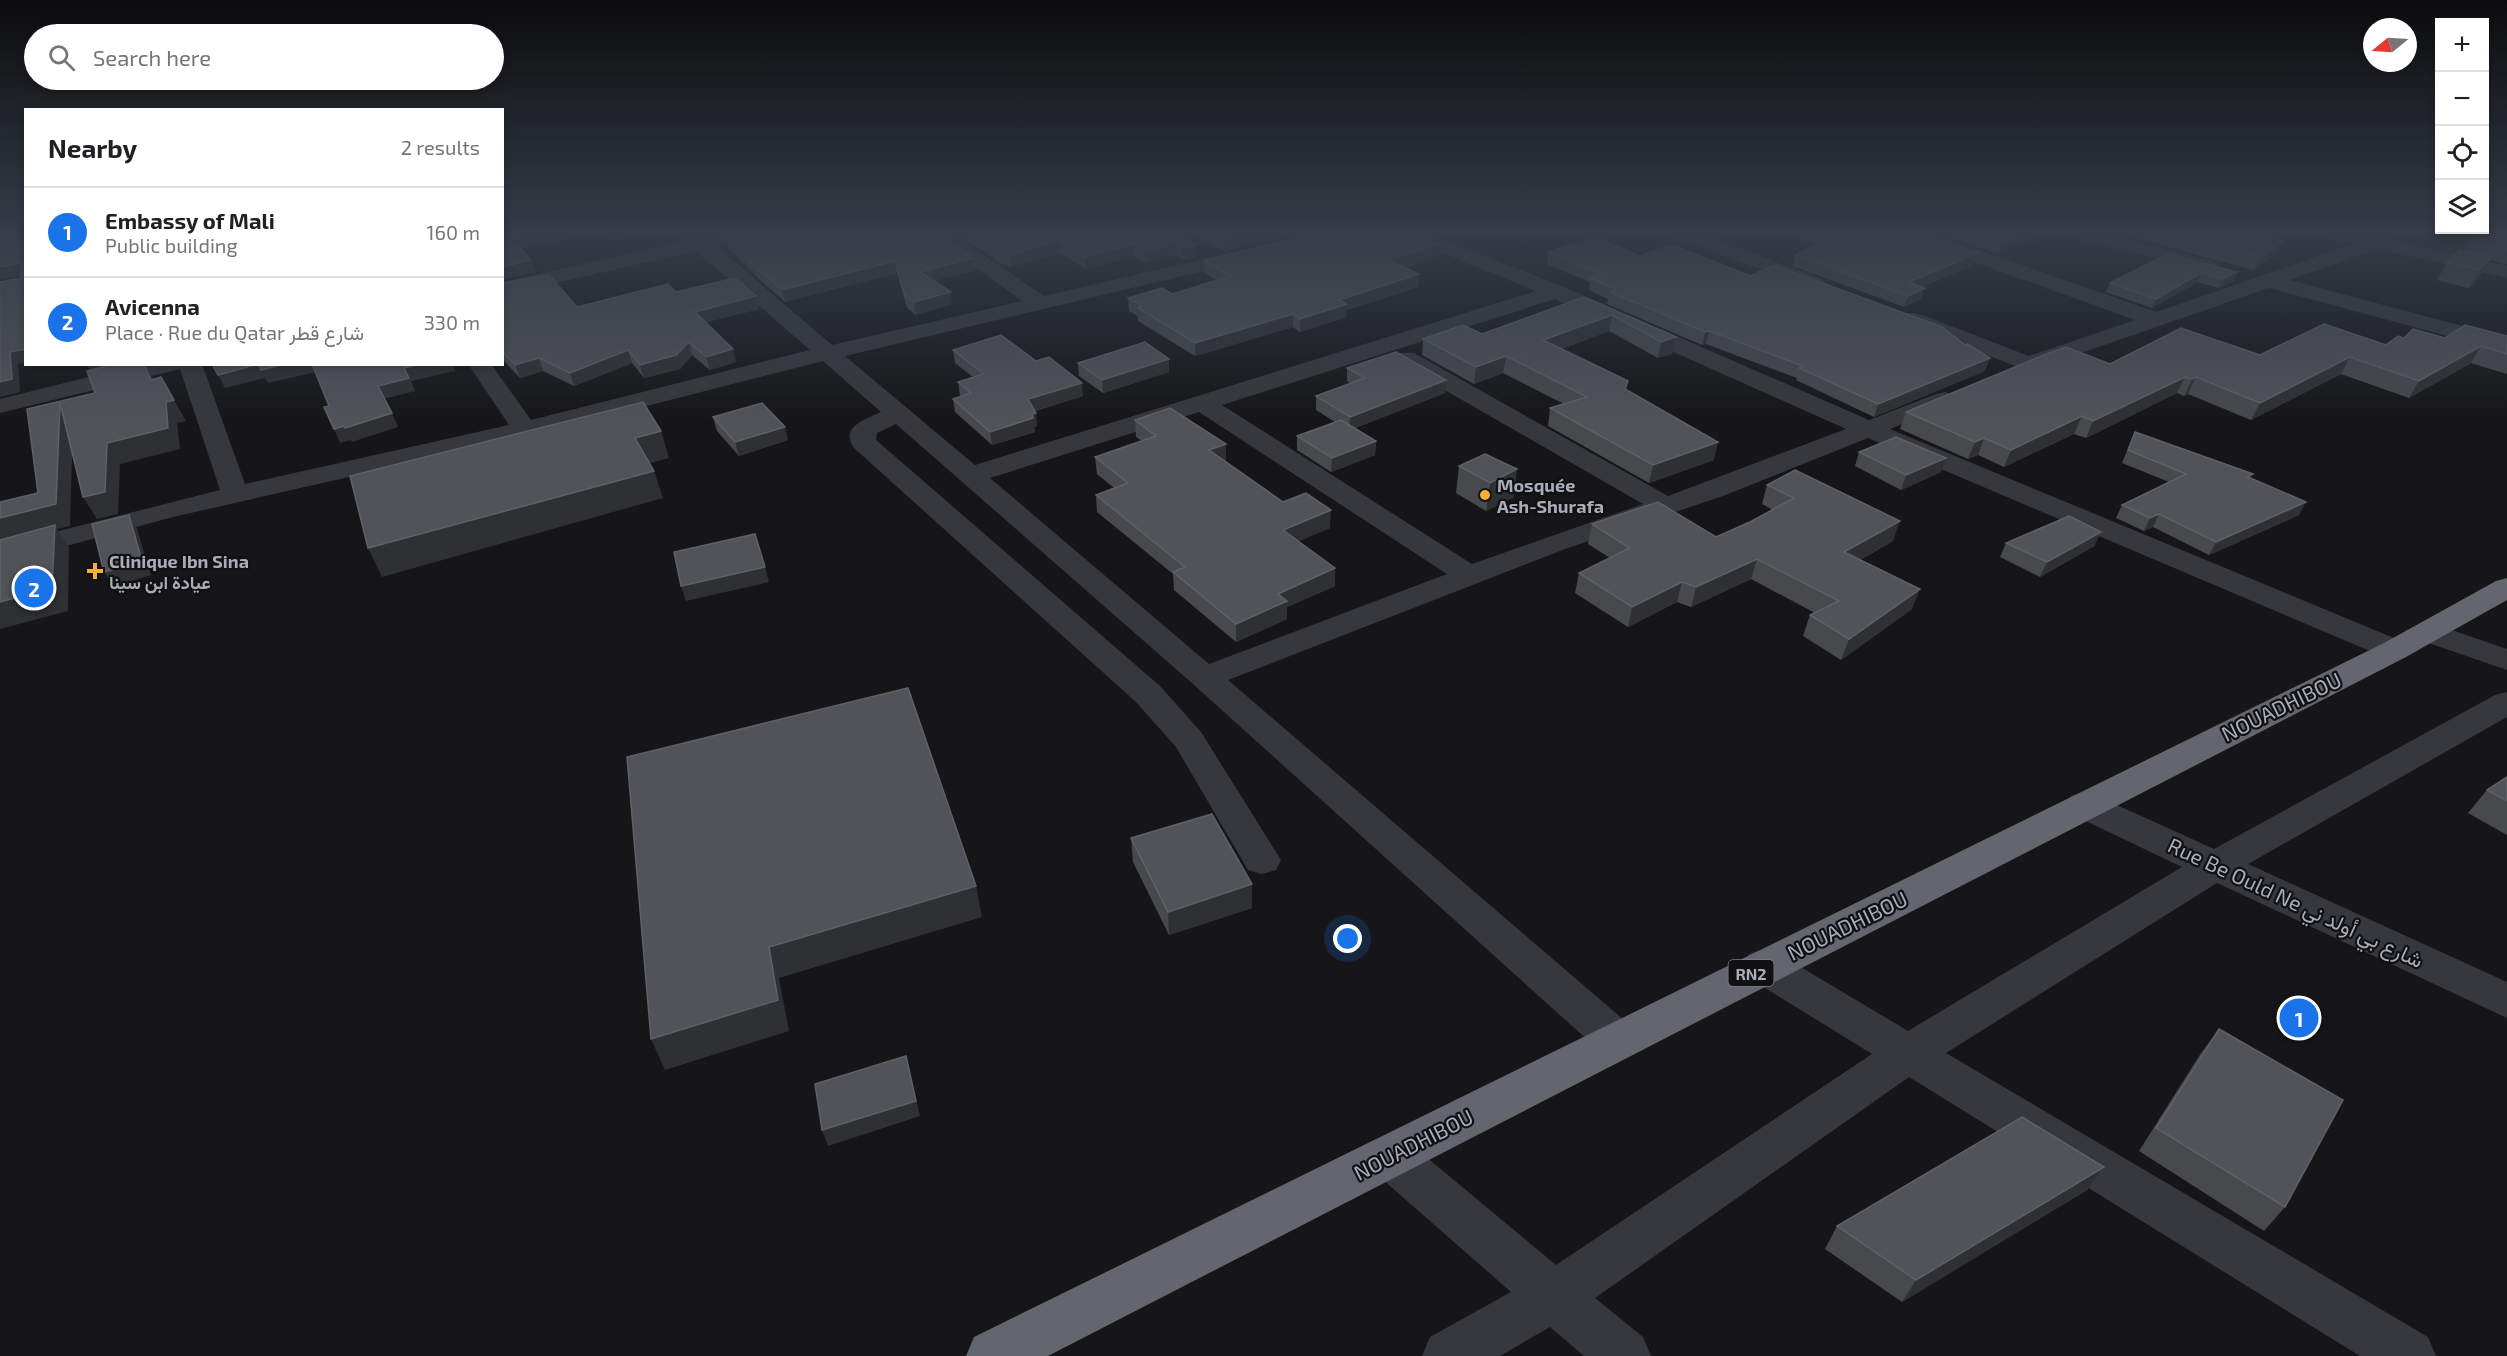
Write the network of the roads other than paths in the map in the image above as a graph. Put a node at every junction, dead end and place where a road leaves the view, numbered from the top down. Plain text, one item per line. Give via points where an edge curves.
1 (759, 295) edge
2 (1029, 295) edge
3 (1074, 295) edge
4 (1546, 295) edge
5 (1563, 295) edge
6 (2088, 295) edge
7 (2225, 295) edge
8 (2321, 295) edge
9 (1040, 303) junction
10 (1889, 311) edge
11 (2154, 319) junction
12 (2507, 345) edge
13 (1384, 346) junction
14 (826, 354) junction
15 (2030, 364) junction
16 (164, 366) edge
17 (191, 366) edge
18 (480, 366) edge
19 (1998, 377) edge
20 (1966, 390) edge
21 (1202, 403) junction
22 (0, 406) edge
23 (898, 414) junction
24 (525, 429) junction
25 (1870, 430) junction
26 (971, 475) junction
27 (236, 496) junction
28 (1666, 506) junction
29 (0, 555) edge
30 (1470, 576) junction
31 (2507, 587) edge
32 (2411, 641) junction
33 (2507, 660) edge
34 (1205, 677) junction
35 (2507, 703) edge
36 (2084, 805) junction
37 (1262, 860) dead end
38 (2216, 865) junction
39 (1764, 966) junction
40 (2507, 1001) edge
41 (1617, 1040) junction
42 (1909, 1053) junction
43 (1390, 1156) junction
44 (1554, 1296) junction
45 (993, 1356) edge
46 (1449, 1356) edge
47 (1624, 1356) edge
48 (2409, 1356) edge

1 - 14 street
2 - 9 street
3 - 9 street
4 - 13 street
5 - 25 street
6 - 11 street
7 - 11 street
8 - 12 street
9 - 14 street
10 - 15 street
11 - 15 street
13 - 21 street
13 - 28 street
14 - 23 street
14 - 24 street
15 - 19 street
16 - 22 street
17 - 27 street
18 - 24 street
20 - 25 street
21 - 26 street
21 - 30 street
23 - 26 street
23 - 37 street via 864,429 863,442 1148,694 1188,740
24 - 27 street
25 - 28 street
25 - 32 street
26 - 34 street
27 - 29 street
28 - 30 street
30 - 34 street
31 - 32 highway, NOUADHIBOU / RN2
32 - 33 street
32 - 36 highway, NOUADHIBOU / RN2
34 - 41 street
35 - 38 street
36 - 38 street, Rue Be Ould Ne شارع بي أولد ني
36 - 39 highway, NOUADHIBOU / RN2
38 - 40 street, Rue Be Ould Ne شارع بي أولد ني
38 - 42 street
39 - 41 highway, NOUADHIBOU / RN2
39 - 42 street
41 - 43 highway, NOUADHIBOU / RN2
42 - 44 street
42 - 48 street
43 - 44 street
43 - 45 highway, NOUADHIBOU / RN2
44 - 46 street
44 - 47 street

